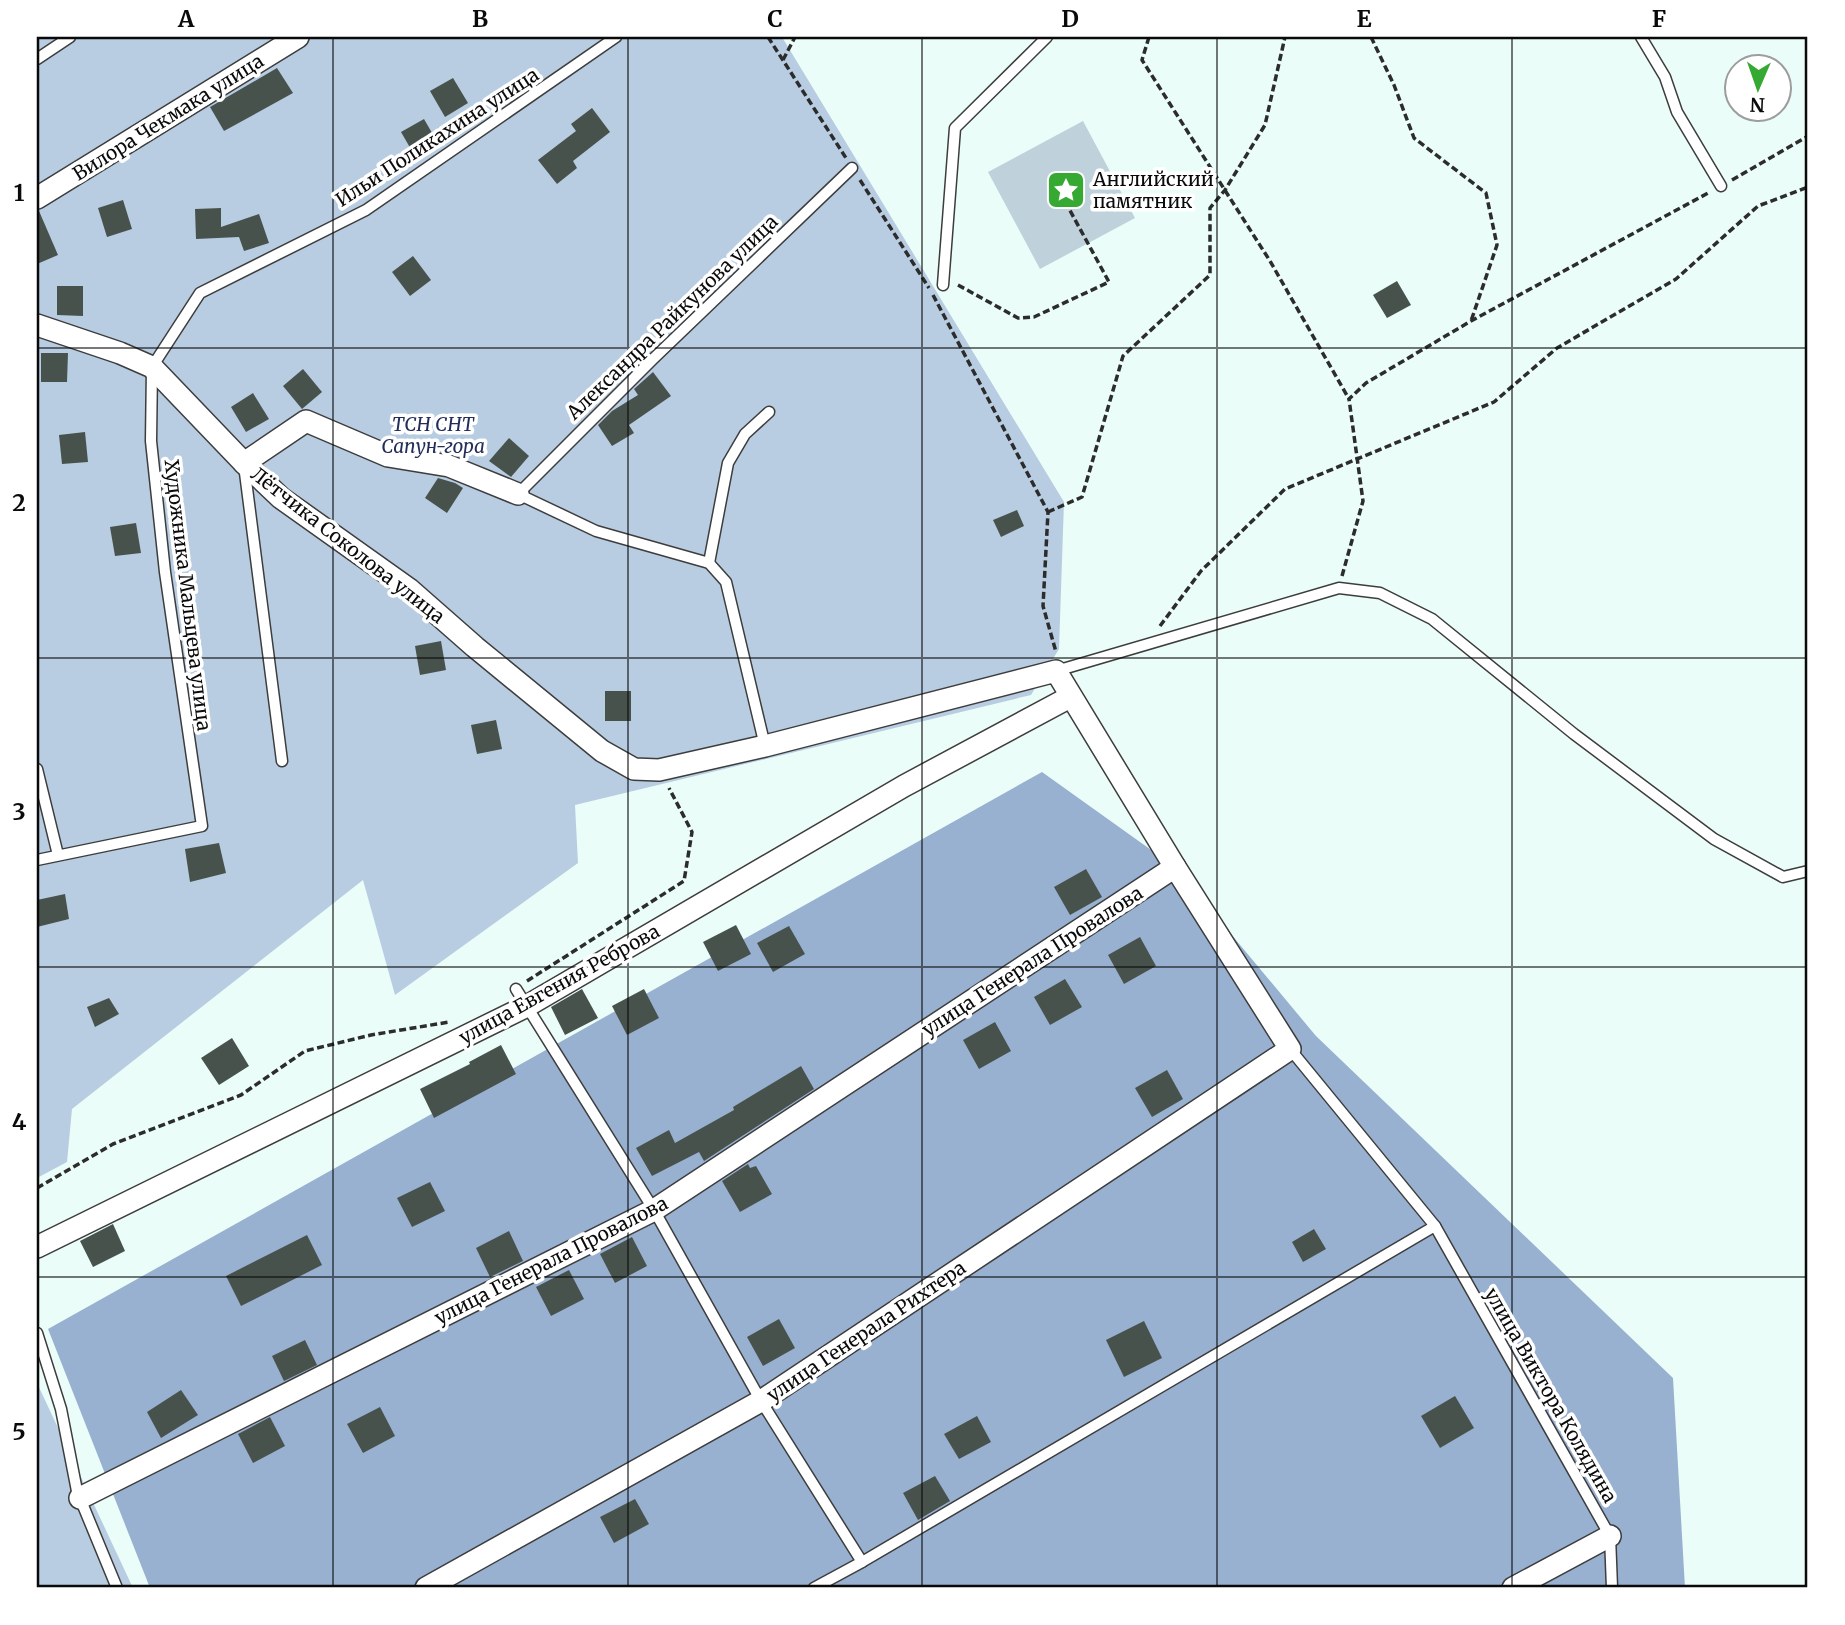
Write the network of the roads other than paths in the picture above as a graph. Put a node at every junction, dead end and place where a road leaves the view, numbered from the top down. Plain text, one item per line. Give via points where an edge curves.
1 (70, 37) edge
2 (298, 37) edge
3 (616, 37) edge
4 (1048, 37) edge
5 (1642, 37) edge
6 (37, 60) edge
7 (852, 168) road end
8 (1721, 186) road end
9 (37, 198) edge
10 (943, 285) road end
11 (37, 325) edge
12 (152, 368) junction
13 (769, 412) dead end
14 (244, 463) junction
15 (518, 494) junction
16 (709, 563) junction
17 (1056, 671) junction
18 (1070, 696) junction
19 (765, 746) junction
20 (282, 761) dead end
21 (37, 769) edge
22 (58, 855) junction
23 (37, 860) edge
24 (1175, 867) junction
25 (1808, 871) edge
26 (521, 998) junction
27 (1290, 1049) junction
28 (654, 1210) junction
29 (1435, 1226) junction
30 (37, 1247) edge
31 (37, 1333) edge
32 (761, 1401) junction
33 (80, 1498) junction
34 (1610, 1535) junction
35 (862, 1562) junction
36 (117, 1588) edge
37 (426, 1588) edge
38 (814, 1588) edge
39 (1513, 1588) edge
40 (1612, 1588) edge

1 - 6 lane
2 - 9 street, Вилора Чекмака улица
3 - 12 lane, Ильи Поликахина улица via 366,209 200,293
4 - 10 lane via 956,128
5 - 8 lane via 1665,77 1676,112
7 - 15 lane, Александра Райкунова улица
11 - 12 street, Лётчика Соколова улица
12 - 14 street, Лётчика Соколова улица
12 - 22 lane, Художника Мальцева улица via 151,441 163,559 202,825
13 - 16 lane via 745,434 728,463
14 - 15 street via 306,421 388,456 449,466
14 - 19 street, Лётчика Соколова улица via 281,498 409,589 602,751 634,768 659,770
14 - 20 lane
15 - 16 lane via 597,531
16 - 19 lane via 726,582
17 - 18 street
17 - 19 street
17 - 25 lane via 1339,588 1380,593 1432,619 1714,839 1783,877
18 - 24 street
18 - 26 street, улица Евгения Реброва
21 - 22 lane
22 - 23 lane
24 - 27 street
24 - 28 street, улица Генерала Провалова
26 - 28 lane
26 - 30 street, улица Евгения Реброва
27 - 29 lane, улица Виктора Колядина
27 - 32 street, улица Генерала Рихтера
28 - 32 lane
28 - 33 street, улица Генерала Провалова
29 - 34 lane, улица Виктора Колядина
29 - 35 lane
31 - 33 lane via 61,1409
32 - 35 lane
32 - 37 street, улица Генерала Рихтера
33 - 36 lane
34 - 39 street
34 - 40 lane, улица Виктора Колядина
35 - 38 lane

